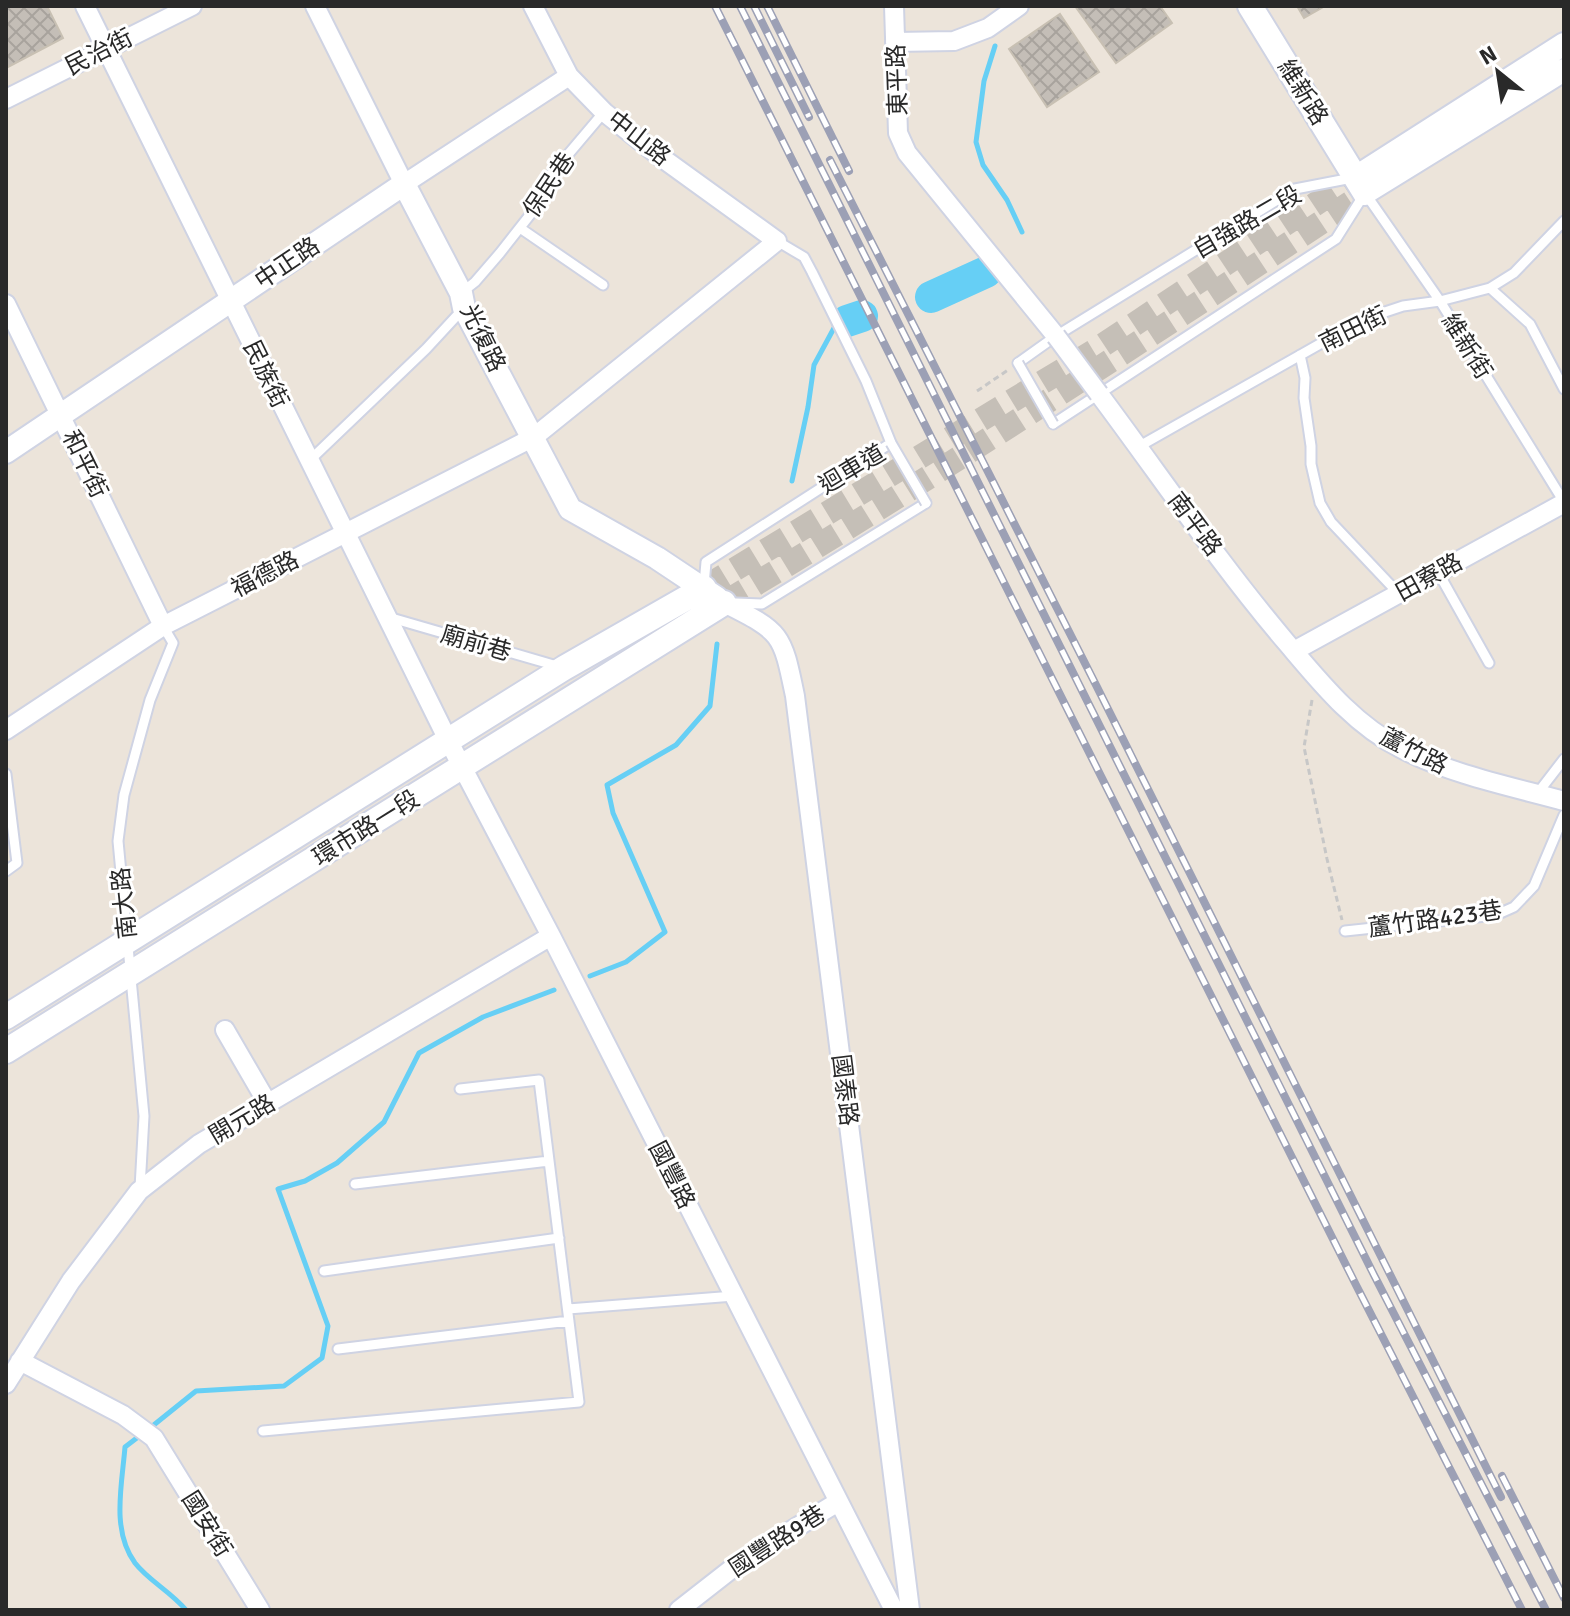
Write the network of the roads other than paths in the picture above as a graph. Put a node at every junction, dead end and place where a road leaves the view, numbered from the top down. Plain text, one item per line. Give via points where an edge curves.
1 (85, 6) edge
2 (192, 6) edge
3 (315, 6) edge
4 (533, 6) edge
5 (894, 6) edge
6 (1019, 6) edge
7 (1250, 6) edge
8 (895, 42) junction
9 (1564, 44) edge
10 (105, 48) junction
11 (1564, 70) edge
12 (569, 76) junction
13 (6, 99) edge
14 (604, 112) junction
15 (404, 184) junction
16 (1361, 185) junction
17 (1564, 221) edge
18 (520, 228) junction
19 (777, 241) junction
20 (603, 285) dead end
21 (1490, 288) junction
22 (463, 300) junction
23 (1440, 301) junction
24 (230, 302) junction
25 (6, 304) edge
26 (1056, 336) junction
27 (1300, 355) junction
28 (1564, 389) edge
29 (1099, 394) junction
30 (61, 414) junction
31 (534, 437) junction
32 (891, 443) junction
33 (1138, 447) junction
34 (6, 452) edge
35 (309, 461) junction
36 (1564, 502) edge
37 (344, 534) junction
38 (1438, 572) junction
39 (704, 588) junction
40 (1399, 594) junction
41 (724, 603) junction
42 (388, 617) junction
43 (163, 626) junction
44 (1294, 651) junction
45 (1489, 663) dead end
46 (564, 668) junction
47 (6, 730) edge
48 (448, 740) junction
49 (1564, 759) edge
50 (463, 768) junction
51 (6, 774) edge
52 (1537, 794) junction
53 (1564, 801) edge
54 (1564, 815) edge
55 (6, 871) edge
56 (1345, 931) road end
57 (551, 936) junction
58 (128, 940) junction
59 (132, 972) junction
60 (6, 1017) edge
61 (225, 1030) dead end
62 (6, 1051) edge
63 (460, 1089) dead end
64 (268, 1104) junction
65 (549, 1161) junction
66 (355, 1184) dead end
67 (139, 1191) junction
68 (559, 1238) junction
69 (324, 1271) dead end
70 (734, 1296) junction
71 (568, 1309) junction
72 (569, 1321) junction
73 (338, 1349) dead end
74 (13, 1358) edge
75 (6, 1384) edge
76 (263, 1431) dead end
77 (838, 1502) junction
78 (260, 1610) edge
79 (679, 1610) edge
80 (894, 1610) edge
81 (910, 1610) edge

1 - 10 street, 民族街
2 - 10 street, 民治街
3 - 15 street, 光復路
4 - 12 street, 中山路
5 - 8 street, 東平路
6 - 8 street via 988,28 954,41
7 - 16 main road, 維新路
8 - 26 street, 東平路 via 898,133 907,153
9 - 16 street, 自強路二段
10 - 13 street, 民治街
10 - 24 street, 民族街
11 - 16 street, 自強路二段
12 - 14 street, 中山路
12 - 15 street, 中正路
14 - 18 lane, 保民巷 via 549,177 548,192
14 - 19 street, 中山路
15 - 22 street, 光復路
15 - 24 street, 中正路
16 - 23 lane, 維新街
16 - 26 lane, 自強路二段 via 1295,189
16 - 29 lane, 自強路二段 via 1336,239
17 - 21 lane, 南田街 via 1514,273
18 - 20 lane
18 - 22 lane, 保民巷
19 - 31 street, 福德路
19 - 32 lane via 804,257
21 - 23 lane, 南田街
21 - 28 lane via 1530,324
22 - 31 street, 光復路
22 - 35 lane, 保民巷 via 426,349
23 - 27 lane, 南田街 via 1364,319
23 - 36 lane, 維新街
24 - 30 street, 中正路
24 - 35 street, 民族街
25 - 30 street, 和平街
26 - 29 street, 南平路, bridge
26 - 29 lane, bridge via 1018,363 1053,424
27 - 33 lane, 南田街
27 - 40 lane via 1320,503 1331,522
29 - 33 street, 南平路
30 - 34 street, 中正路
30 - 43 street, 和平街
31 - 37 street, 福德路
31 - 39 street, 光復路 via 570,509
32 - 39 lane, 迴車道 via 706,562
32 - 41 lane, 迴車道, bridge via 926,503 762,604
33 - 44 street, 南平路
35 - 37 street, 民族街
36 - 38 street, 田寮路
37 - 42 street, 民族街
37 - 43 street, 福德路
38 - 40 street, 田寮路
38 - 45 lane
39 - 41 street, 光復路
39 - 46 main road, 環市路一段
40 - 44 street, 田寮路
41 - 50 main road, 環市路一段
41 - 81 street, 國泰路 via 767,624 784,646 795,696
42 - 46 lane, 廟前巷
42 - 48 street, 民族街
43 - 47 street, 福德路
43 - 58 lane, 南大路 via 173,643 146,713 118,841
44 - 52 street, 蘆竹路 via 1365,725 1400,748 1451,771
46 - 48 main road, 環市路一段
48 - 50 street, 國豐路
48 - 58 main road, 環市路一段
49 - 52 lane
50 - 57 street, 國豐路
50 - 59 main road, 環市路一段
51 - 55 lane via 17,863
52 - 53 street, 蘆竹路
54 - 56 lane, 蘆竹路423巷 via 1534,886 1514,907 1496,915
57 - 64 street, 開元路
57 - 70 street, 國豐路
58 - 59 lane, 南大路
58 - 60 main road, 環市路一段
59 - 62 main road, 環市路一段
59 - 67 lane, 南大路 via 144,1116
61 - 64 street
63 - 65 lane via 539,1080
64 - 67 street, 開元路 via 199,1144
65 - 66 lane
65 - 68 lane
67 - 74 street, 開元路
68 - 69 lane
68 - 71 lane
70 - 71 lane
70 - 77 street, 國豐路
71 - 72 lane
72 - 73 lane
72 - 76 lane via 579,1402
74 - 75 street, 開元路
74 - 78 street, 國安街 via 123,1415 154,1438
77 - 79 street, 國豐路9巷 via 743,1560
77 - 80 street, 國豐路

